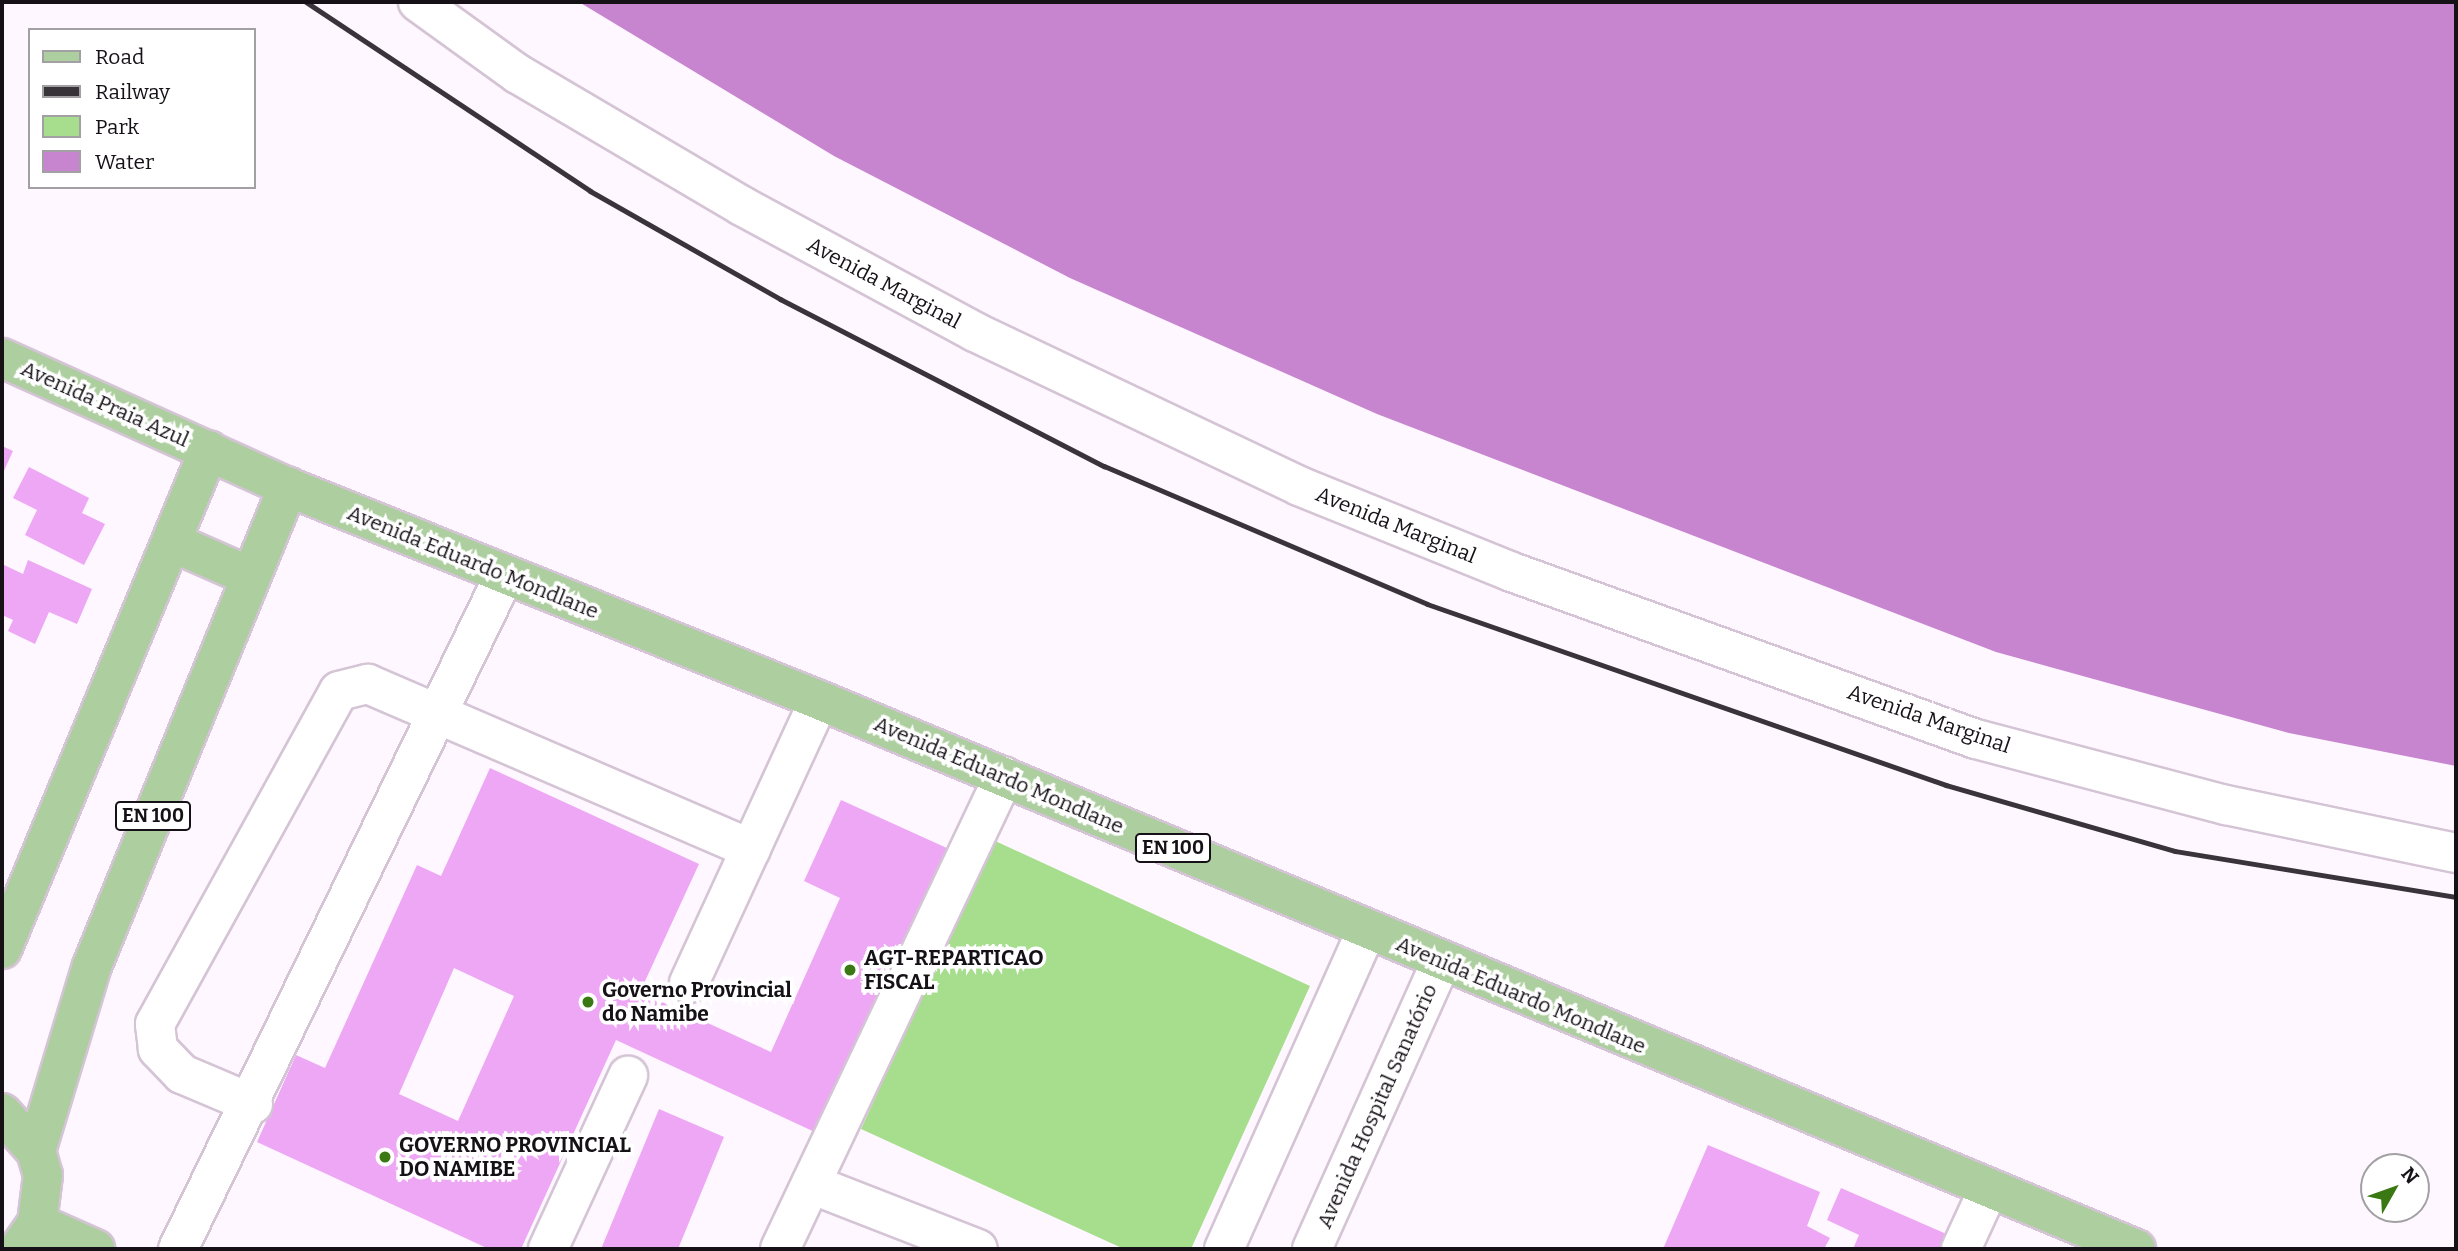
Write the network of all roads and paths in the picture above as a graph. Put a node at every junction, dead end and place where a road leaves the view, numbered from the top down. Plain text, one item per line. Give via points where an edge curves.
1 (418, 2) edge
2 (2, 358) edge
3 (209, 450) junction
4 (288, 487) junction
5 (174, 543) junction
6 (249, 576) junction
7 (504, 576) junction
8 (819, 700) junction
9 (440, 715) junction
10 (1004, 776) junction
11 (751, 849) junction
12 (2456, 853) edge
13 (1367, 930) junction
14 (2, 949) edge
15 (1441, 962) junction
16 (689, 983) dead end
17 (628, 1076) dead end
18 (253, 1104) junction
19 (2, 1113) edge
20 (36, 1151) junction
21 (811, 1184) junction
22 (1989, 1188) junction
23 (28, 1236) edge
24 (95, 1249) edge
25 (178, 1249) edge
26 (548, 1249) edge
27 (780, 1249) edge
28 (978, 1249) edge
29 (1224, 1249) edge
30 (1312, 1249) edge
31 (1961, 1249) edge
32 (2136, 1249) edge

1 - 12 street, Avenida Marginal via 518,74 742,206 975,332 1299,486 1509,571 1976,738 2226,805
2 - 3 main road, Avenida Praia Azul
3 - 4 main road, Avenida Eduardo Mondlane / EN 100
3 - 5 main road
4 - 6 main road, EN 100
4 - 7 main road, Avenida Eduardo Mondlane / EN 100
5 - 6 main road
5 - 14 main road
6 - 20 main road, EN 100 via 92,966
7 - 8 main road, Avenida Eduardo Mondlane / EN 100
7 - 9 street
8 - 10 main road, Avenida Eduardo Mondlane / EN 100
8 - 11 street
9 - 11 street
9 - 18 street
9 - 18 street via 368,684 339,691 155,1024 158,1049 182,1074
10 - 13 main road, Avenida Eduardo Mondlane / EN 100
10 - 21 street
11 - 16 street
13 - 15 main road, Avenida Eduardo Mondlane / EN 100
13 - 29 street
15 - 22 main road, Avenida Eduardo Mondlane / EN 100
15 - 30 street, Avenida Hospital Sanatório
17 - 26 street
18 - 25 street
19 - 20 main road
20 - 23 main road, EN 100 via 43,1175
21 - 27 street
21 - 28 street
22 - 31 street
22 - 32 main road, Avenida Eduardo Mondlane / EN 100
23 - 24 main road, EN 100

